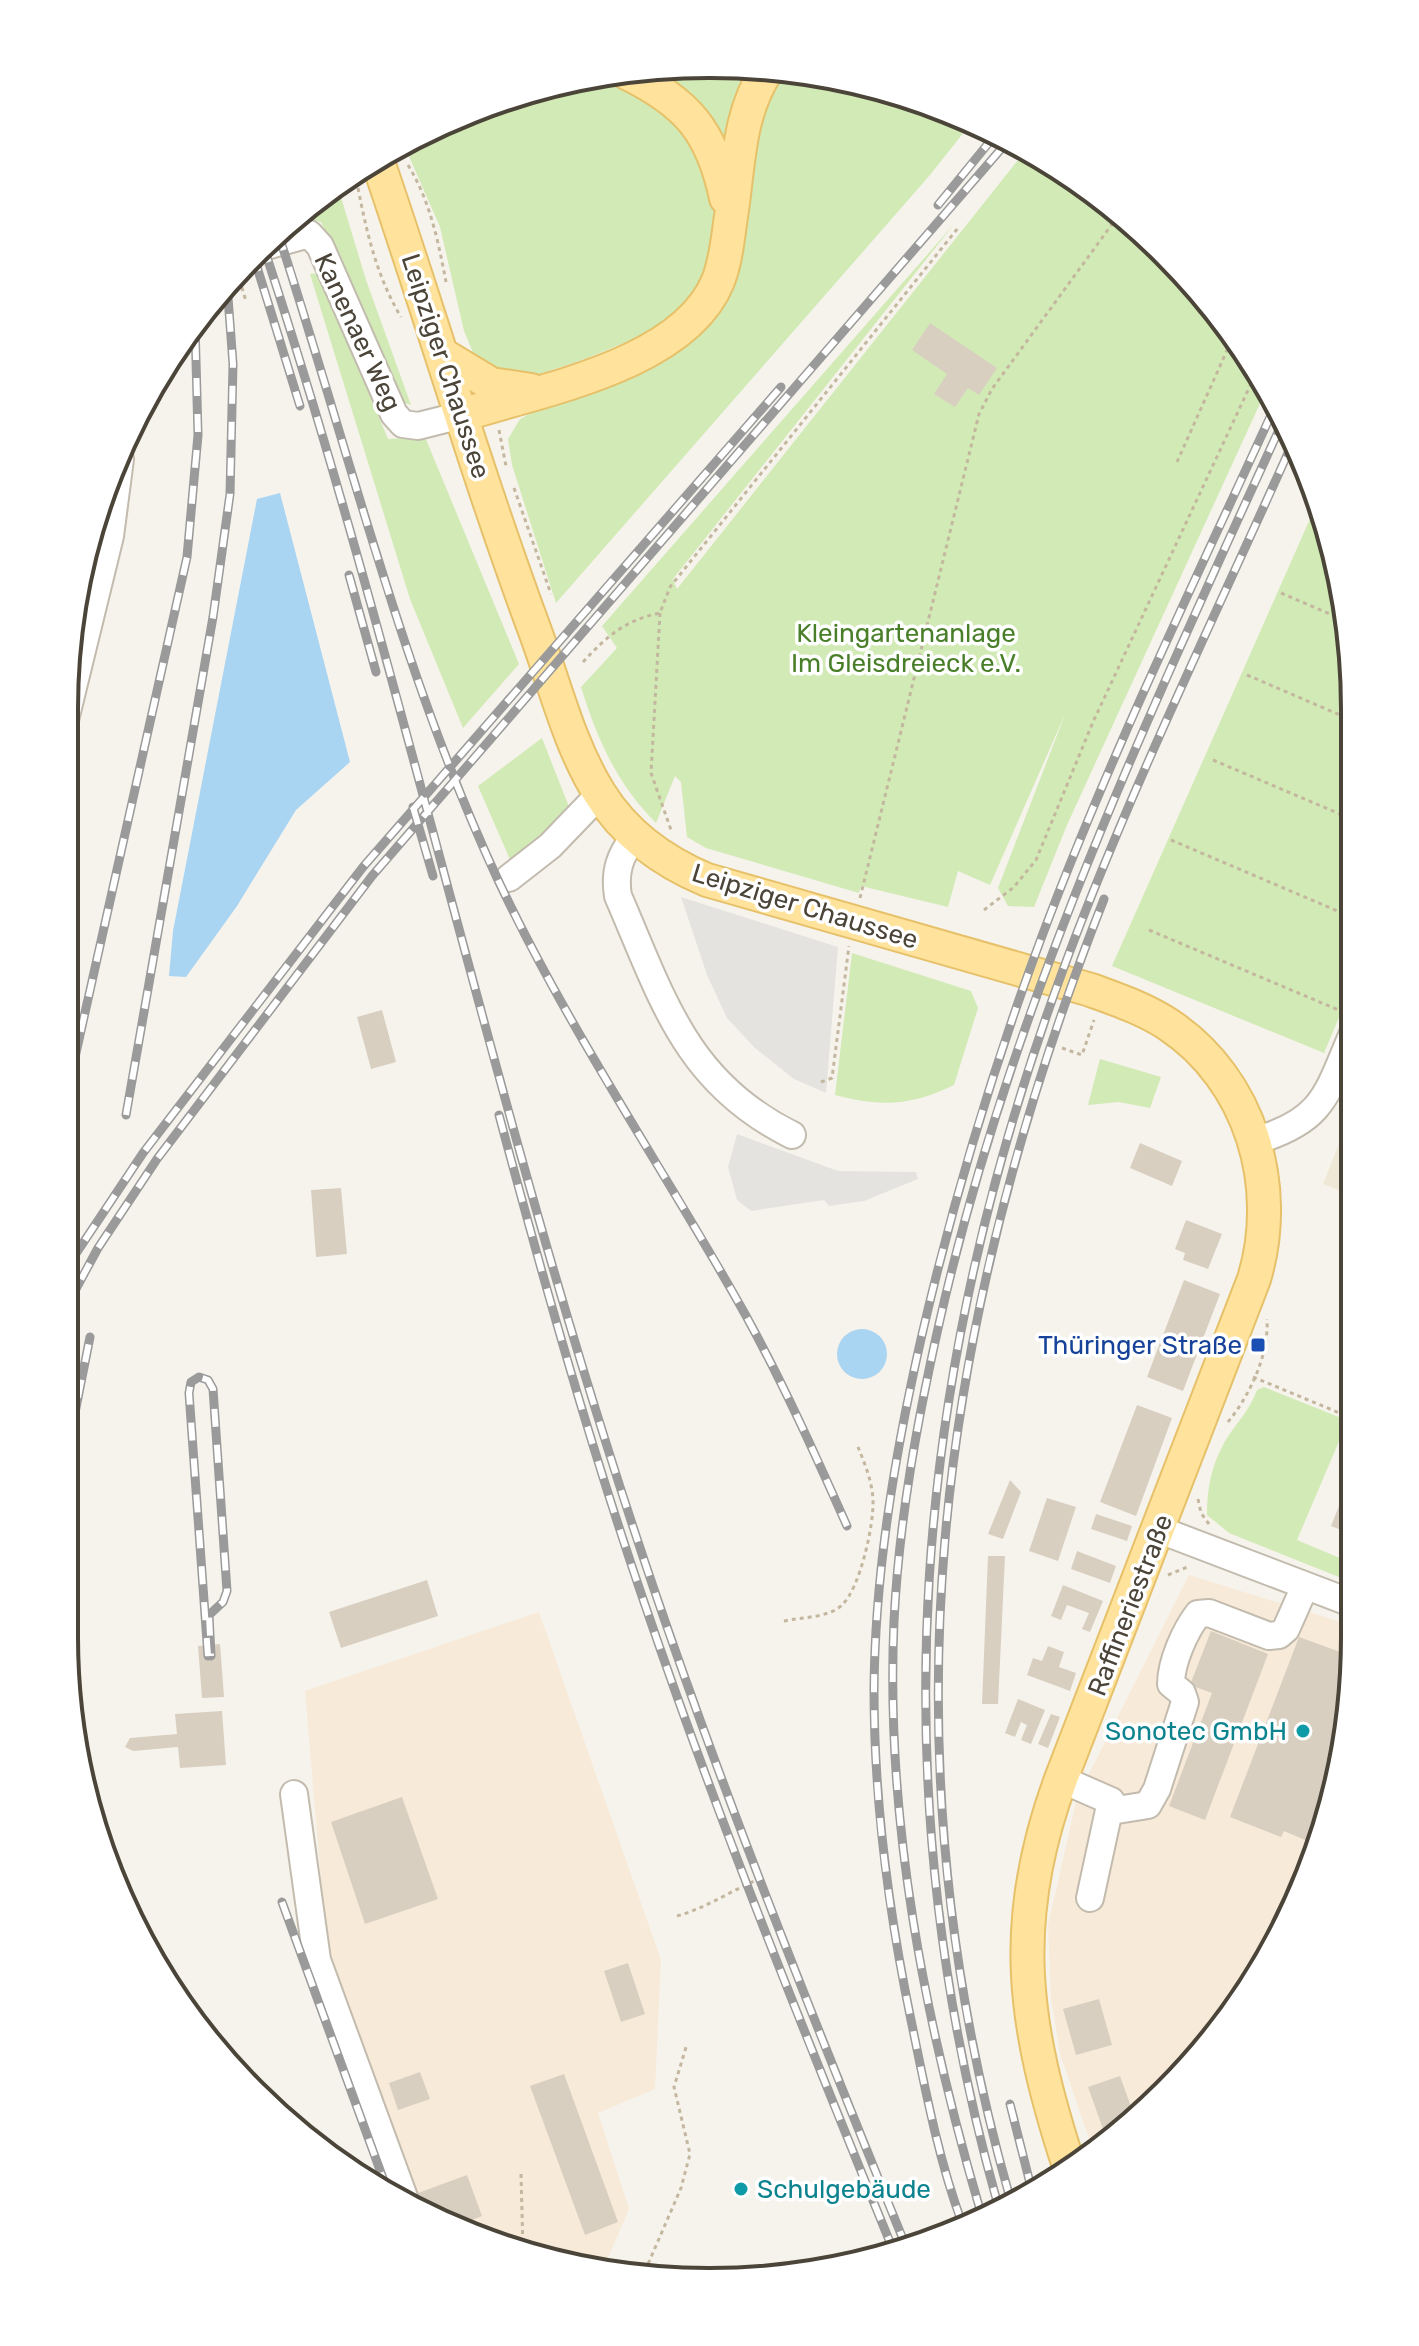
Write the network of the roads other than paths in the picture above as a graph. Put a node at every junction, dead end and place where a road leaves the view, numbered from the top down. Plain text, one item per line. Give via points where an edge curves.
1 (762, 80) edge
2 (641, 82) edge
3 (381, 171) edge
4 (730, 221) junction
5 (291, 237) edge
6 (443, 355) junction
7 (538, 391) junction
8 (477, 410) junction
9 (115, 499) edge
10 (87, 603) edge
11 (600, 794) junction
12 (635, 836) junction
13 (509, 878) dead end
14 (1341, 1045) edge
15 (792, 1135) dead end
16 (1254, 1141) junction
17 (1160, 1530) junction
18 (1305, 1586) junction
19 (1341, 1599) edge
20 (1061, 1779) junction
21 (294, 1794) dead end
22 (1111, 1801) junction
23 (1090, 1898) dead end
24 (1066, 2157) edge
25 (400, 2186) edge

1 - 4 main road via 746,112
2 - 4 main road via 676,102 707,138 718,162
3 - 6 main road, Leipziger Chaussee
4 - 7 main road via 717,283 687,326 640,355
5 - 8 street, Kanenaer Weg via 309,234 320,246 403,424 418,426
6 - 7 main road via 491,384
6 - 8 main road, Leipziger Chaussee
7 - 8 main road
8 - 11 main road, Leipziger Chaussee via 555,690
9 - 10 street via 110,536
11 - 12 main road, Leipziger Chaussee
11 - 13 street via 550,846
12 - 15 street via 617,870 618,896 669,1013 711,1077 744,1107
12 - 16 main road, Leipziger Chaussee via 668,861 707,880 1091,990 1140,1009 1206,1058 1242,1109
14 - 16 street via 1316,1109 1290,1130
16 - 17 main road, Raffineriestraße via 1264,1193 1259,1264
17 - 18 street
17 - 20 main road, Raffineriestraße
18 - 19 street
18 - 22 street via 1279,1635 1198,1614 1171,1674 1171,1684 1185,1702 1157,1789 1148,1805 1138,1809 1117,1810
20 - 22 street
20 - 24 main road, Raffineriestraße via 1036,1863 1026,1965 1038,2065
21 - 25 street via 317,1960
22 - 23 street

